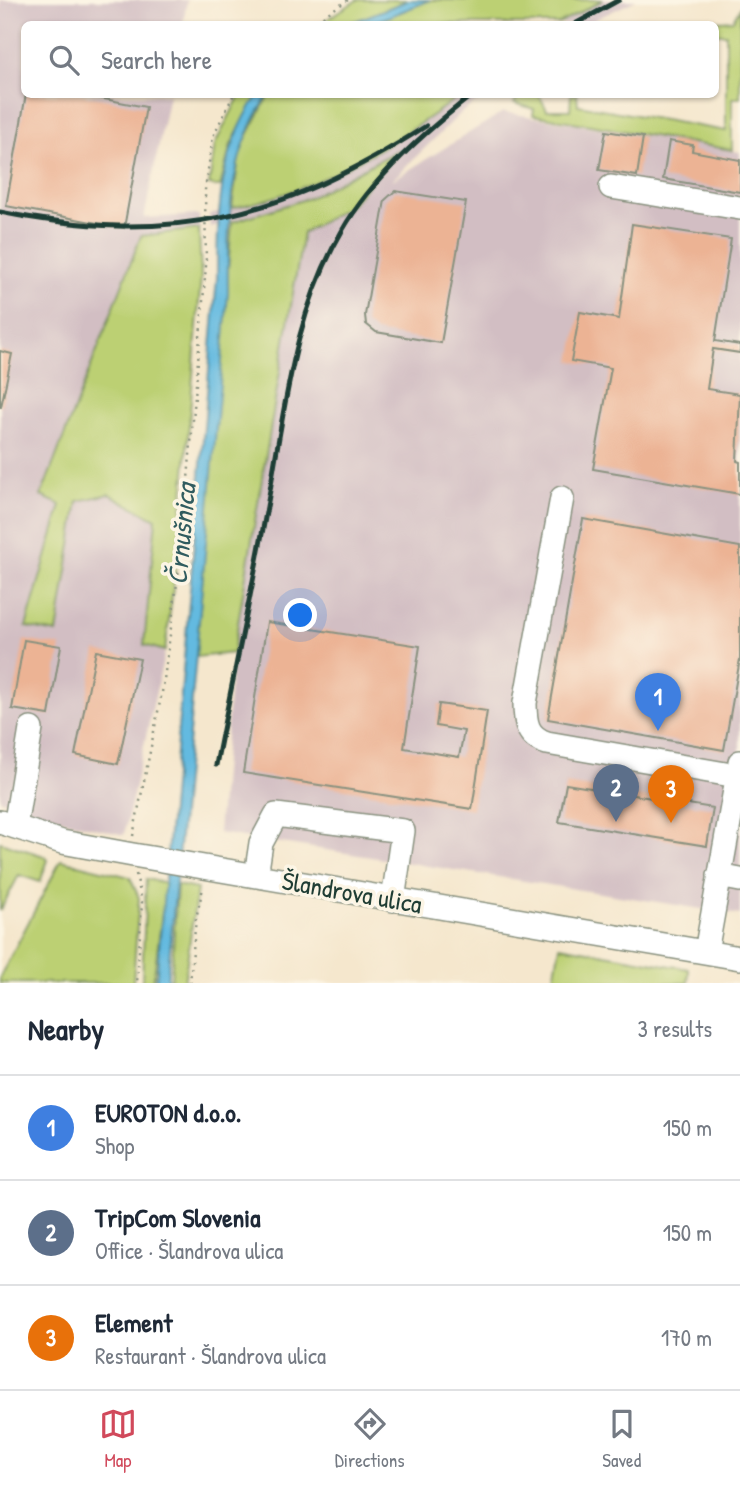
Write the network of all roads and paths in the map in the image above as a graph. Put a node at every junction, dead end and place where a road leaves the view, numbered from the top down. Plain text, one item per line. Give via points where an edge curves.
1 (348, 0) edge
2 (316, 21) edge
3 (232, 98) edge
4 (611, 187) dead end
5 (740, 208) edge
6 (562, 498) dead end
7 (31, 729) dead end
8 (739, 769) edge
9 (8, 825) edge
10 (133, 855) junction
11 (207, 868) junction
12 (256, 876) junction
13 (730, 878) edge
14 (393, 900) junction
15 (706, 952) junction
16 (740, 958) edge
17 (137, 983) edge
18 (190, 983) edge

1 - 2 path
3 - 10 path via 213,136 205,190 206,266 183,538
4 - 5 street
6 - 8 street via 525,703 530,734 547,743
7 - 9 street
8 - 13 street
9 - 10 street, Šlandrova ulica via 61,842
10 - 11 street, Šlandrova ulica
10 - 17 path via 142,902
11 - 12 street, Šlandrova ulica
11 - 18 path via 195,918
12 - 14 street, Šlandrova ulica
12 - 14 street via 261,843 276,815 403,831
13 - 15 street
14 - 15 street, Šlandrova ulica
15 - 16 street, Šlandrova ulica

